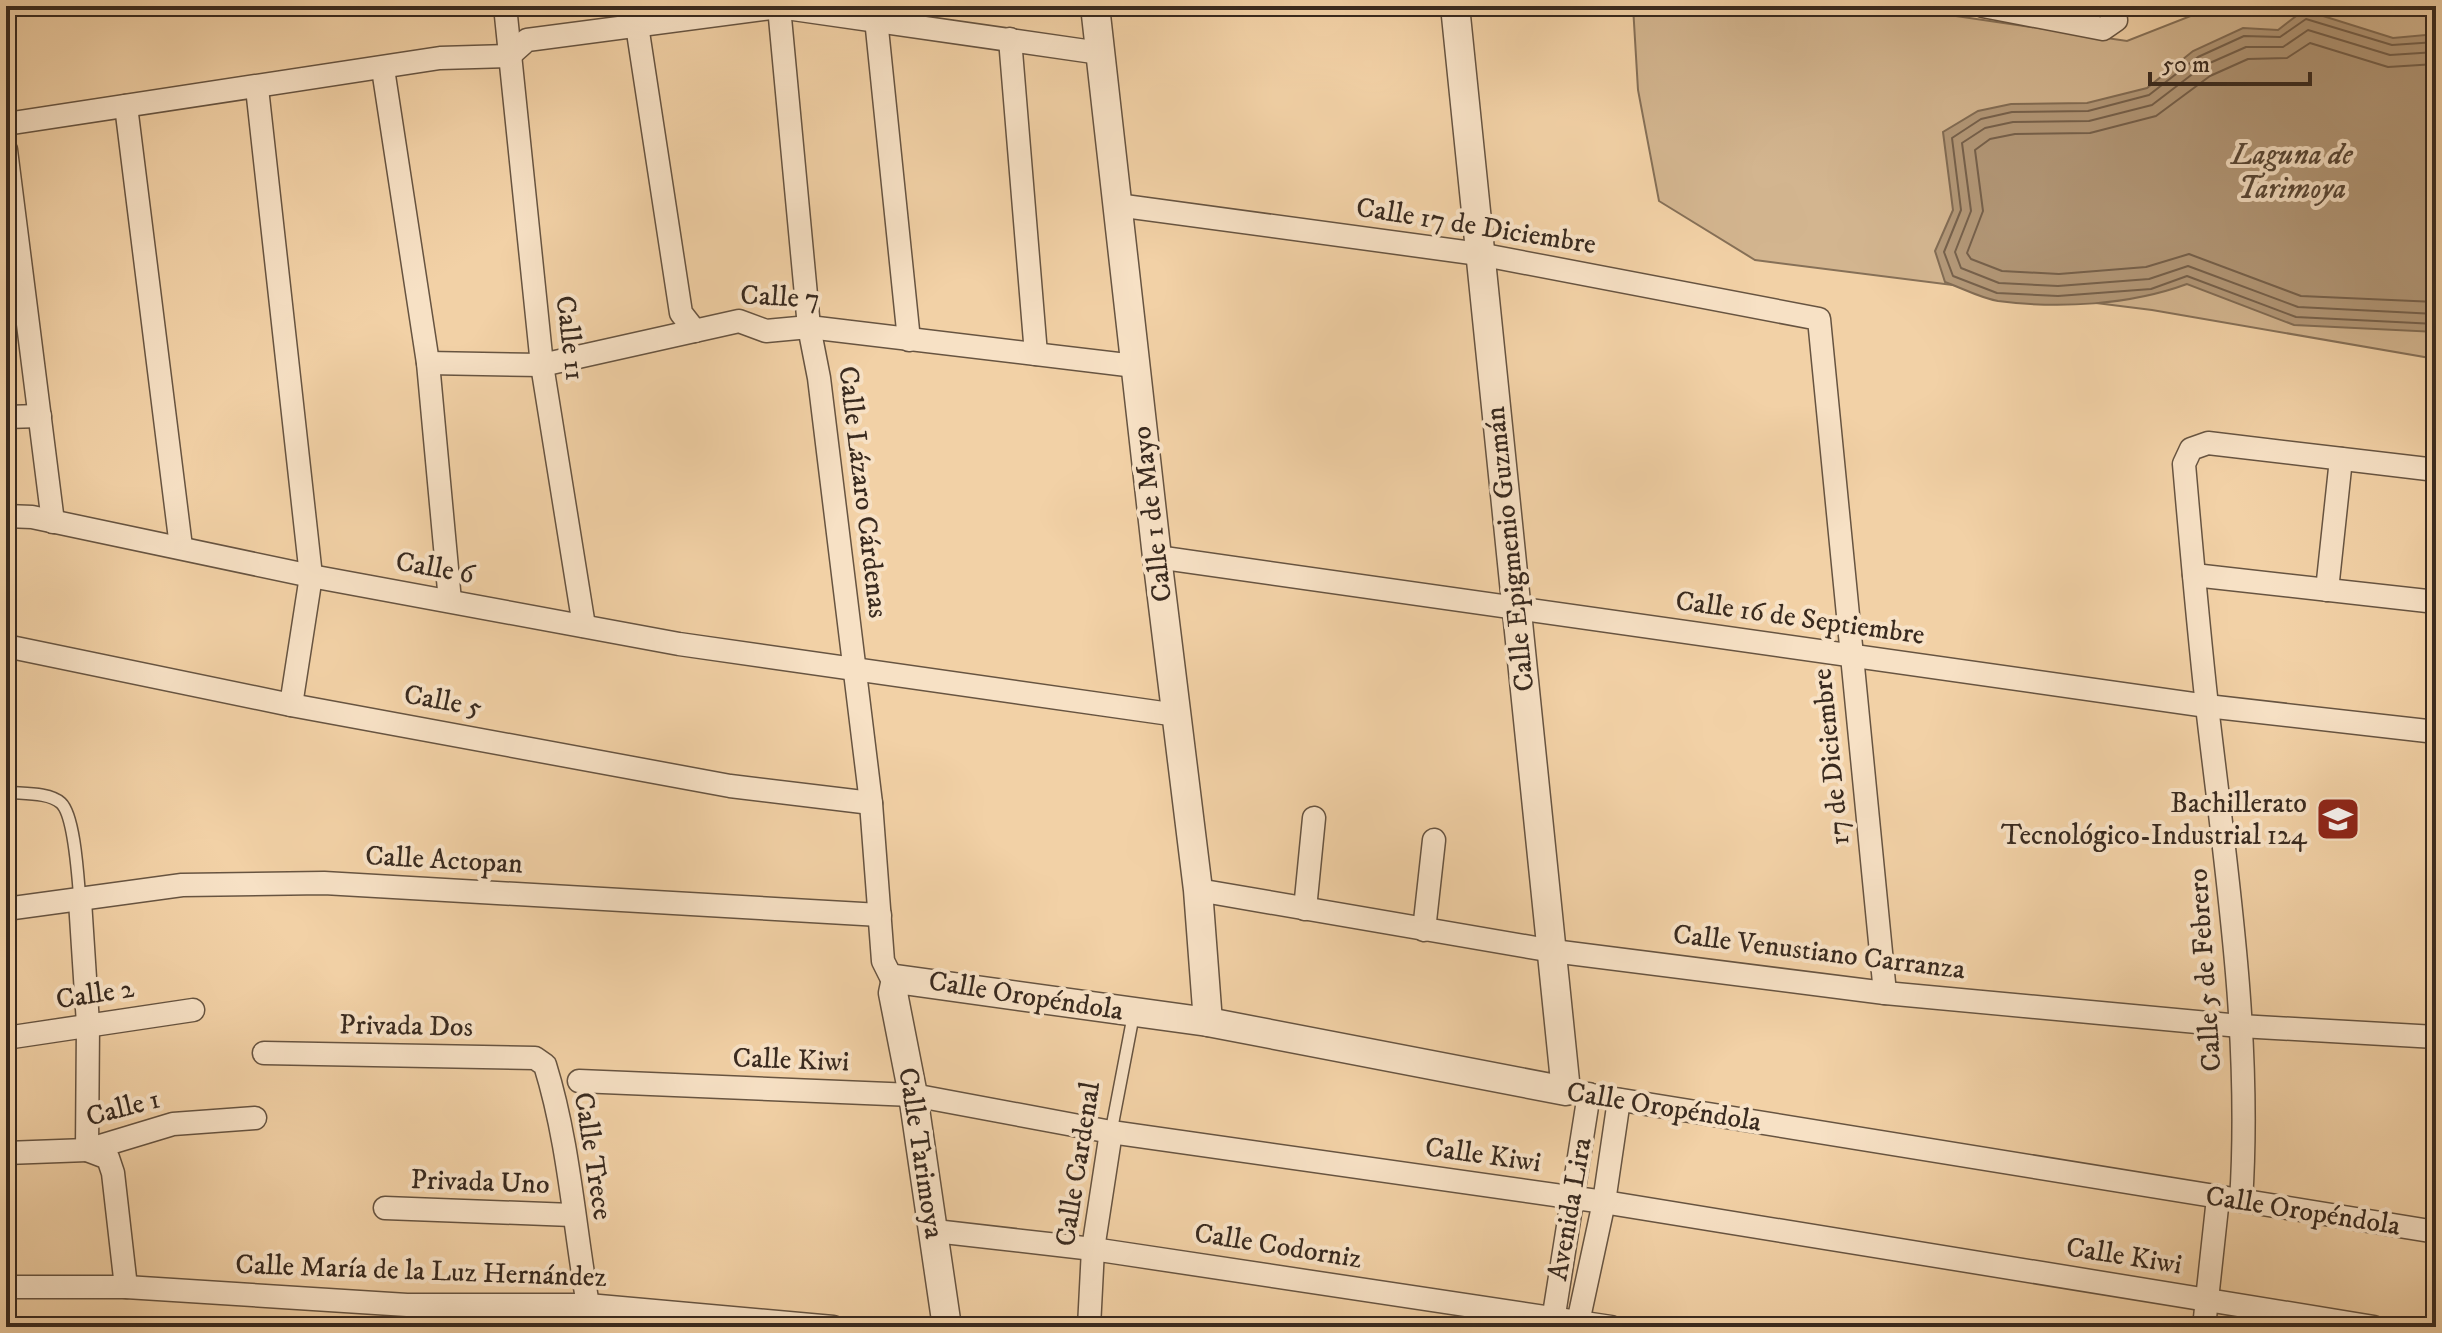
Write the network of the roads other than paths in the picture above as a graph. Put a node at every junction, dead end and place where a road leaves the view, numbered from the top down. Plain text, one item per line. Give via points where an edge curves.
1 (505, 6) edge
2 (1095, 6) edge
3 (1455, 6) edge
4 (1983, 6) edge
5 (779, 7) edge
6 (746, 9) edge
7 (2114, 16) edge
8 (635, 17) edge
9 (876, 19) junction
10 (517, 36) junction
11 (1010, 39) junction
12 (1100, 53) junction
13 (509, 56) junction
14 (383, 69) junction
15 (257, 88) junction
16 (126, 106) junction
17 (6, 124) edge
18 (6, 150) edge
19 (1117, 205) junction
20 (1479, 254) junction
21 (1821, 323) joint
22 (809, 327) junction
23 (695, 331) junction
24 (766, 331) junction
25 (909, 340) junction
26 (1036, 354) junction
27 (428, 363) junction
28 (542, 365) junction
29 (1135, 366) junction
30 (819, 378) junction
31 (40, 416) junction
32 (6, 417) edge
33 (2341, 459) junction
34 (2436, 470) edge
35 (6, 516) edge
36 (53, 522) junction
37 (181, 547) junction
38 (1157, 557) junction
39 (2194, 575) junction
40 (311, 576) junction
41 (2327, 590) junction
42 (450, 601) junction
43 (2436, 602) edge
44 (1516, 607) junction
45 (584, 626) junction
46 (6, 646) edge
47 (1851, 657) junction
48 (856, 667) junction
49 (291, 705) junction
50 (2207, 706) junction
51 (1177, 715) junction
52 (2436, 732) edge
53 (6, 792) edge
54 (871, 803) junction
55 (1314, 818) dead end
56 (1434, 840) dead end
57 (1198, 890) junction
58 (80, 901) junction
59 (6, 909) edge
60 (1305, 909) junction
61 (880, 915) junction
62 (1424, 930) junction
63 (1553, 951) junction
64 (895, 980) junction
65 (1885, 993) junction
66 (193, 1010) dead end
67 (1134, 1012) junction
68 (1208, 1022) junction
69 (88, 1024) junction
70 (2240, 1026) junction
71 (2436, 1037) edge
72 (6, 1038) edge
73 (264, 1053) dead end
74 (545, 1065) joint
75 (579, 1081) dead end
76 (1577, 1093) junction
77 (913, 1095) junction
78 (1619, 1100) junction
79 (255, 1118) dead end
80 (1111, 1132) junction
81 (87, 1150) junction
82 (6, 1153) edge
83 (1570, 1198) junction
84 (2218, 1198) junction
85 (2241, 1201) junction
86 (1604, 1202) junction
87 (385, 1208) dead end
88 (572, 1215) junction
89 (935, 1231) junction
90 (2436, 1232) edge
91 (1093, 1249) junction
92 (6, 1287) edge
93 (126, 1287) junction
94 (2209, 1300) junction
95 (588, 1305) junction
96 (408, 1316) edge
97 (1552, 1323) edge
98 (1578, 1325) edge
99 (833, 1327) edge
100 (947, 1327) edge
101 (1089, 1327) edge
102 (1611, 1327) edge
103 (2204, 1327) edge
104 (2374, 1327) edge

1 - 10 street, Calle 11
2 - 12 street, Calle 1 de Mayo
3 - 20 street, Calle Epigmenio Guzmán
4 - 7 street via 2103,29
5 - 6 street
5 - 9 street
5 - 22 street, Calle Lázaro Cárdenas
6 - 8 street
8 - 10 street
8 - 23 street via 681,313
9 - 11 street
9 - 25 street
10 - 13 street, Calle 11
11 - 12 street
11 - 26 street
12 - 19 street, Calle 1 de Mayo
13 - 14 street via 440,58
13 - 28 street, Calle 11
14 - 15 street
14 - 27 street
15 - 16 street
15 - 40 street
16 - 17 street
16 - 37 street
18 - 31 street
19 - 20 street, Calle 17 de Diciembre
19 - 29 street, Calle 1 de Mayo
20 - 21 street, Calle 17 de Diciembre
20 - 44 street, Calle Epigmenio Guzmán
21 - 47 street, 17 de Diciembre
22 - 24 street, Calle 7
22 - 25 street, Calle 7
22 - 30 street, Calle Lázaro Cárdenas
23 - 24 street, Calle 7 via 739,321
23 - 28 street, Calle 7
24 - 30 street via 793,341
25 - 26 street, Calle 7
26 - 29 street, Calle 7
27 - 28 street, Calle 7
27 - 42 street
28 - 45 street, Calle 11
29 - 38 street, Calle 1 de Mayo
30 - 48 street, Calle Lázaro Cárdenas
31 - 32 street
31 - 36 street
33 - 34 street
33 - 39 street, Calle 5 de Febrero via 2208,443 2191,449 2184,464
33 - 41 street
35 - 36 street, Calle 6
36 - 37 street, Calle 6
37 - 40 street, Calle 6
38 - 44 street, Calle 16 de Septiembre
38 - 51 street, Calle 1 de Mayo
39 - 41 street
39 - 50 street, Calle 5 de Febrero
40 - 42 street, Calle 6
40 - 49 street
41 - 43 street
42 - 45 street, Calle 6
44 - 47 street, Calle 16 de Septiembre
44 - 63 street, Calle Epigmenio Guzmán
45 - 48 street, Calle 6
46 - 49 street, Calle 5
47 - 50 street, Calle 16 de Septiembre
47 - 65 street, 17 de Diciembre
48 - 51 street, Calle 6
48 - 54 street, Calle Lázaro Cárdenas
49 - 54 street, Calle 5 via 730,786
50 - 52 street, Calle 16 de Septiembre
50 - 70 street, Calle 5 de Febrero via 2229,875
51 - 57 street, Calle 1 de Mayo
53 - 58 lane via 52,798 63,805
54 - 61 street, Calle Lázaro Cárdenas
55 - 60 street
56 - 62 street
57 - 60 street, Calle Venustiano Carranza
57 - 68 street, Calle 1 de Mayo
58 - 59 street, Calle Actopan
58 - 61 street, Calle Actopan via 182,885 324,883
58 - 69 street
60 - 62 street, Calle Venustiano Carranza
61 - 64 street, Calle Lázaro Cárdenas via 883,961
62 - 63 street, Calle Venustiano Carranza
63 - 65 street, Calle Venustiano Carranza
63 - 76 street, Calle Epigmenio Guzmán
64 - 67 street, Calle Oropéndola
64 - 77 street, Calle Tarimoya
65 - 70 street, Calle Venustiano Carranza
66 - 69 street, Calle 2
67 - 68 street, Calle Oropéndola
67 - 80 lane, Calle Cardenal
68 - 76 street, Calle Oropéndola
69 - 72 street, Calle 2
69 - 81 street
70 - 71 street, Calle Venustiano Carranza
70 - 85 street, Calle 5 de Febrero via 2245,1098
73 - 74 street, Privada Dos via 535,1058
74 - 88 street, Calle Trece via 562,1122
75 - 77 street, Calle Kiwi
76 - 78 street, Calle Oropéndola
76 - 83 street, Avenida Lira
77 - 80 street, Calle Kiwi
77 - 89 street, Calle Tarimoya
78 - 84 street, Calle Oropéndola
78 - 86 street, Avenida Lira
79 - 81 street, Calle 1 via 173,1124
80 - 83 street, Calle Kiwi
80 - 91 street, Calle Cardenal
81 - 82 street, Calle 1
81 - 93 street via 108,1158 113,1173
83 - 86 street, Calle Kiwi
83 - 97 street, Avenida Lira
84 - 85 street, Calle Oropéndola
84 - 94 street
85 - 90 street, Calle Oropéndola
86 - 94 street, Calle Kiwi
86 - 98 street, Avenida Lira
87 - 88 street, Privada Uno
88 - 95 street, Calle Trece
89 - 91 street, Calle Codorniz
89 - 100 street, Calle Tarimoya
91 - 97 street, Calle Codorniz
91 - 101 street, Calle Cardenal
92 - 93 street, Calle María de la Luz Hernández
93 - 96 street, Calle María de la Luz Hernández
94 - 103 street
94 - 104 street, Calle Kiwi
95 - 96 street, Calle María de la Luz Hernández
95 - 99 street, Calle María de la Luz Hernández
97 - 98 street, Calle Codorniz
98 - 102 street, Calle Codorniz

